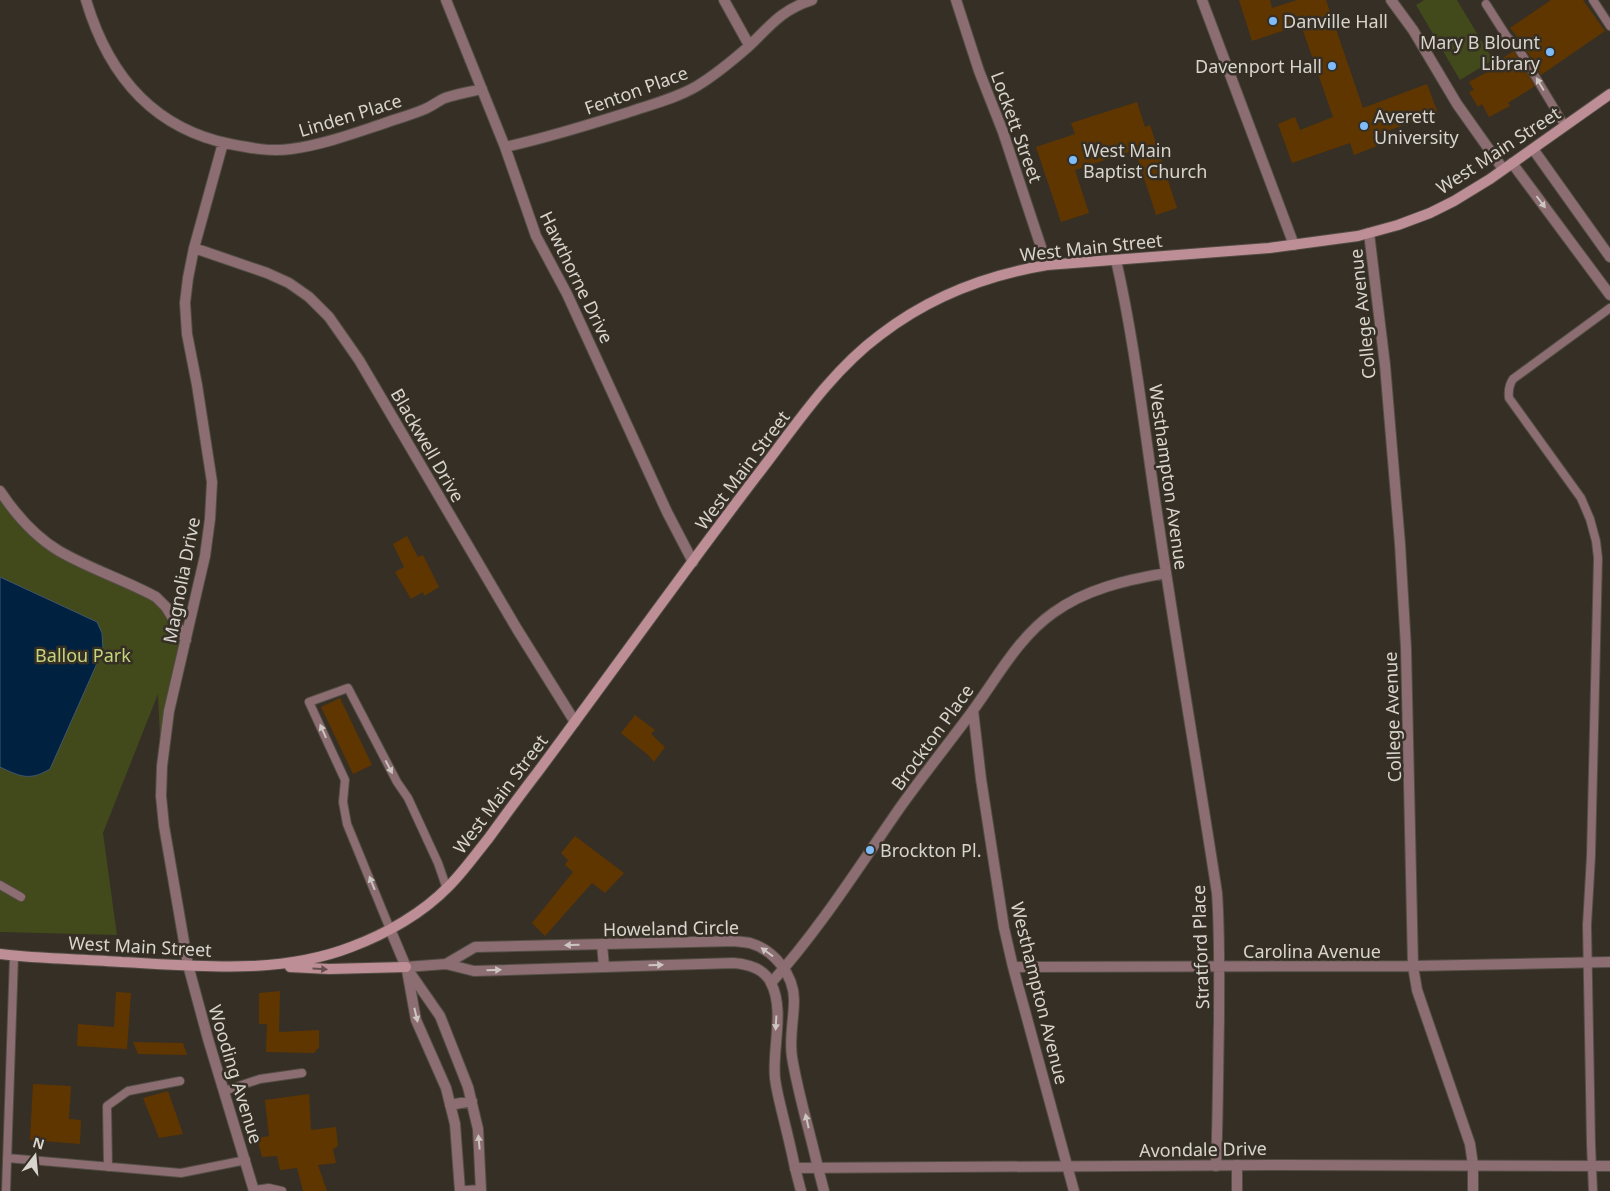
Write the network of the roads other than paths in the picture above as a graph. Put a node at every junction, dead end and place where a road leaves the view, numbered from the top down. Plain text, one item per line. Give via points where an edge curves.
1 (86, 0) edge
2 (446, 0) edge
3 (724, 0) edge
4 (812, 0) edge
5 (956, 0) edge
6 (1202, 0) edge
7 (1391, 0) edge
8 (1593, 0) edge
9 (1486, 4) dead end
10 (1610, 26) edge
11 (749, 45) junction
12 (482, 90) junction
13 (1610, 94) edge
14 (1565, 126) junction
15 (223, 143) junction
16 (505, 148) junction
17 (1533, 149) junction
18 (1508, 166) junction
19 (1369, 234) junction
20 (1294, 245) junction
21 (194, 248) junction
22 (1610, 257) edge
23 (1116, 260) junction
24 (1047, 265) junction
25 (1610, 295) edge
26 (1610, 308) edge
27 (0, 491) edge
28 (693, 562) junction
29 (1166, 573) junction
30 (186, 640) junction
31 (1186, 699) joint
32 (973, 710) junction
33 (575, 722) junction
34 (0, 885) edge
35 (446, 889) junction
36 (21, 897) dead end
37 (390, 929) junction
38 (602, 944) junction
39 (0, 954) edge
40 (14, 956) junction
41 (1587, 962) junction
42 (1610, 962) edge
43 (446, 964) junction
44 (188, 965) junction
45 (254, 966) junction
46 (1413, 966) junction
47 (406, 967) junction
48 (604, 967) junction
49 (1013, 967) junction
50 (1220, 967) junction
51 (784, 969) junction
52 (771, 983) junction
53 (302, 1073) dead end
54 (180, 1081) dead end
55 (224, 1091) junction
56 (472, 1101) junction
57 (450, 1105) junction
58 (7, 1158) junction
59 (246, 1160) junction
60 (1474, 1165) junction
61 (1216, 1166) junction
62 (1237, 1166) junction
63 (1592, 1166) junction
64 (1610, 1166) edge
65 (108, 1167) junction
66 (1068, 1167) junction
67 (796, 1168) junction
68 (818, 1168) junction
69 (481, 1190) edge
70 (6, 1191) edge
71 (254, 1191) edge
72 (282, 1191) edge
73 (460, 1191) edge
74 (466, 1191) edge
75 (801, 1191) edge
76 (824, 1191) edge
77 (1074, 1191) edge
78 (1237, 1191) edge
79 (1473, 1191) edge
80 (1593, 1191) edge

1 - 15 street, Linden Place via 106,50 136,95 173,124
2 - 12 street, Hawthorne Drive
3 - 11 street
4 - 11 street, Fenton Place via 783,14
5 - 24 street, Lockett Street
6 - 20 street
7 - 18 street via 1413,30 1457,104
8 - 10 lane
14 -> 9 lane via 1517,46 1507,37
11 - 16 street, Fenton Place via 696,87 669,99
12 - 15 street, Linden Place via 461,93 362,131 290,150
12 - 16 street, Hawthorne Drive
13 - 14 main road, West Main Street
14 - 17 main road, West Main Street
15 - 21 street, Magnolia Drive
16 - 28 street, Hawthorne Drive via 536,236 567,294
17 - 18 main road, West Main Street
17 - 22 street
18 - 19 main road, West Main Street via 1430,213
18 -> 25 street
19 - 20 main road, West Main Street
19 - 46 street, College Avenue via 1384,365 1406,638
20 - 23 main road, West Main Street
21 - 30 street, Magnolia Drive via 185,303 187,334 212,482 205,556
21 - 33 street, Blackwell Drive via 289,283 330,317 360,360 516,629
23 - 24 main road, West Main Street
23 - 29 street, Westhampton Avenue via 1139,382
24 - 28 main road, West Main Street via 1005,273 962,287 908,315 880,334 830,381
26 - 41 lane via 1513,379 1508,392 1509,398 1581,498 1596,541 1595,731
27 - 30 street via 28,527 59,551 156,597
28 - 33 main road, West Main Street
29 - 31 street, Westhampton Avenue
29 - 32 street, Brockton Place via 1101,588 1053,612 1018,647
30 - 44 street, Magnolia Drive via 169,711 161,796
31 - 50 street, Stratford Place via 1217,893
32 - 49 street, Westhampton Avenue via 981,779
32 - 51 street, Brockton Place
33 - 35 main road, West Main Street via 475,856
34 - 36 lane
35 - 37 main road, West Main Street via 428,905
37 -> 35 lane via 347,824 343,802 345,780 309,702 348,688 408,798 438,863
37 - 45 main road, West Main Street via 328,955
37 - 47 street
38 -> 43 street, Howeland Circle via 475,947
38 - 48 street
51 -> 38 street, Howeland Circle via 763,948 750,943
39 - 40 main road, West Main Street
40 - 44 main road, West Main Street
40 - 58 lane
41 - 42 street, Carolina Avenue
41 - 46 street, Carolina Avenue
41 - 63 lane
43 - 47 street, Howeland Circle
43 -> 48 street, Howeland Circle via 474,970
44 - 45 main road, West Main Street
44 - 55 street, Wooding Avenue
45 -> 47 main road via 329,969
46 - 50 street, Carolina Avenue
46 - 60 street, College Avenue via 1417,990 1470,1144
47 - 56 street via 440,1016
47 -> 57 street via 416,1020 446,1088
48 -> 52 street, Howeland Circle via 747,964 764,974
49 - 50 street, Carolina Avenue
49 - 66 street, Westhampton Avenue
50 - 61 street, Stratford Place
51 - 52 street, Brockton Place
68 -> 51 street, Howeland Circle via 792,1056 794,999 792,984
52 -> 67 street via 777,1013 775,1081
53 - 55 lane via 260,1079
54 - 65 lane via 128,1091 108,1106
55 - 59 street, Wooding Avenue
56 - 57 street
69 -> 56 street via 478,1129
57 - 73 street via 455,1124
58 - 65 lane
58 - 70 lane
59 - 65 lane via 181,1173
59 - 71 street, Wooding Avenue
60 - 62 street, Avondale Drive
60 - 63 street, Avondale Drive
60 - 79 street, College Avenue
61 - 62 street, Avondale Drive
61 - 66 street, Avondale Drive
62 - 78 street
63 - 64 street, Avondale Drive
63 - 80 lane
66 - 68 street, Avondale Drive
66 - 77 street, Westhampton Avenue
67 - 68 street, Avondale Drive
67 - 75 street
68 - 76 street, Howeland Circle
69 - 74 street
71 - 72 lane via 269,1188

